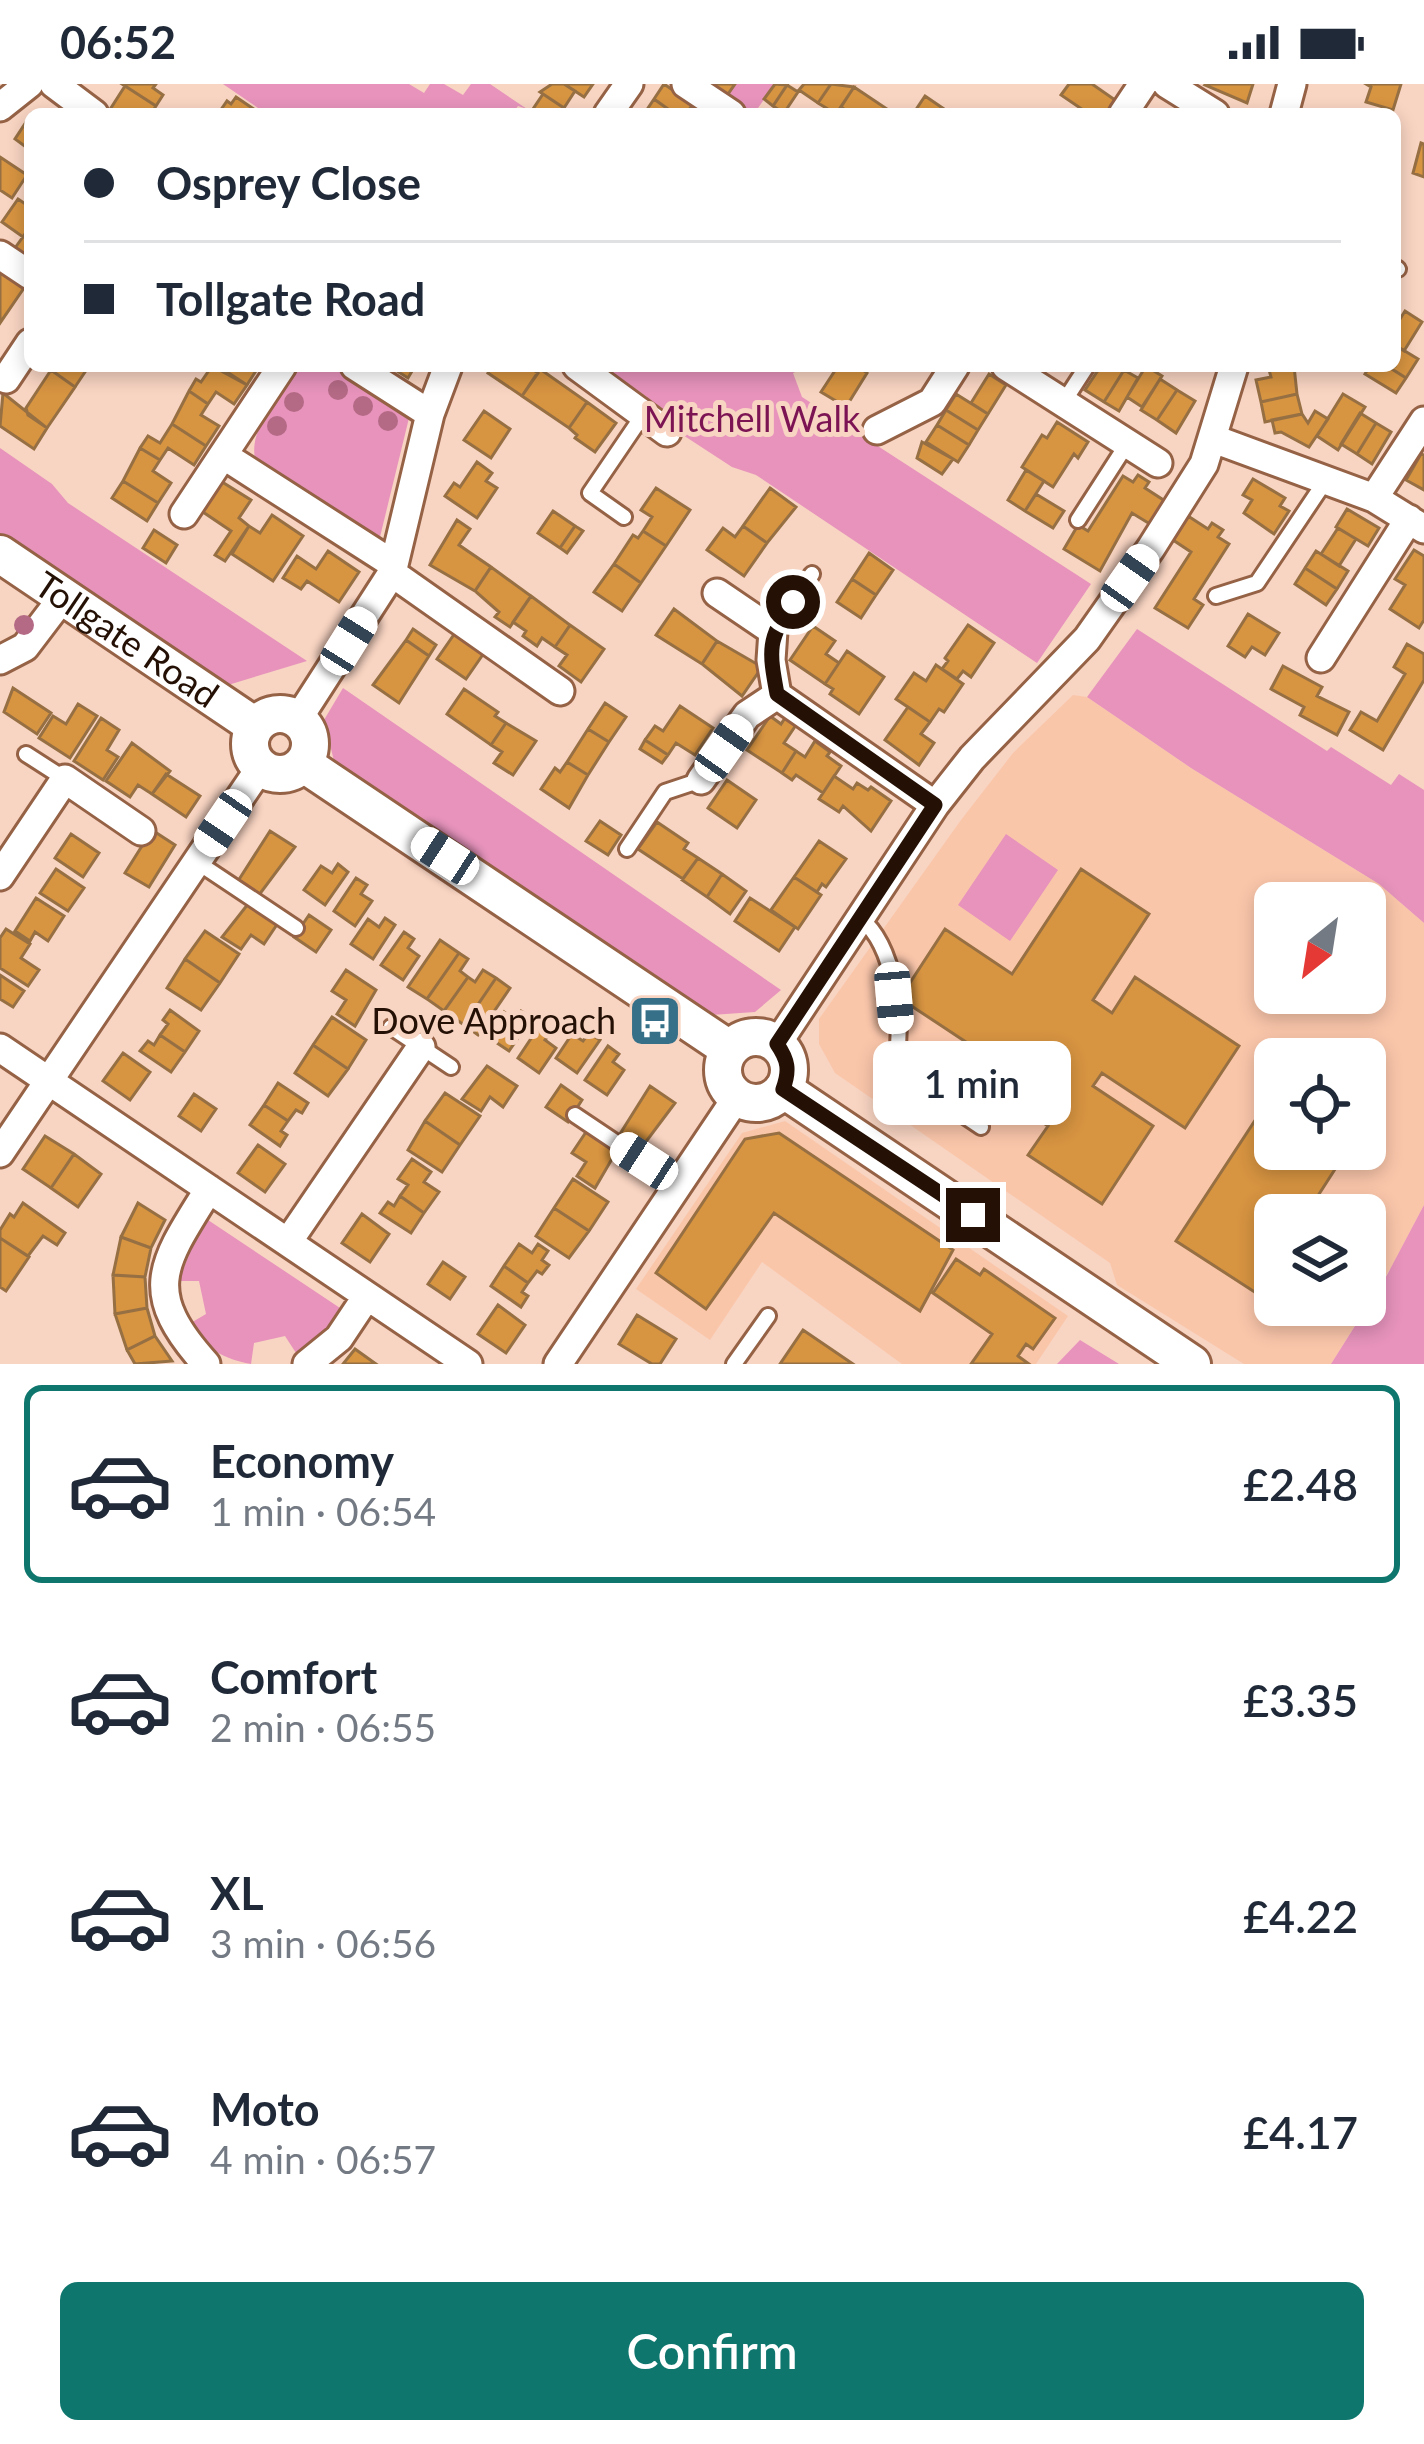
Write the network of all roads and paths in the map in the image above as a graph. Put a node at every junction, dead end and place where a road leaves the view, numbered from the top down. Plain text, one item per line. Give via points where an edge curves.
1 (29, 84) edge
2 (54, 84) edge
3 (686, 84) edge
4 (1167, 84) edge
5 (0, 106) edge
6 (86, 108) edge
7 (722, 108) edge
8 (1205, 108) edge
9 (24, 352) edge
10 (279, 372) edge
11 (364, 372) edge
12 (446, 372) edge
13 (585, 372) edge
14 (951, 372) edge
15 (1015, 372) edge
16 (1083, 372) edge
17 (1232, 372) edge
18 (5, 379) dead end
19 (1063, 403) junction
20 (430, 414) junction
21 (1424, 421) edge
22 (655, 423) joint
23 (877, 430) dead end
24 (1214, 439) junction
25 (1127, 444) junction
26 (223, 455) junction
27 (1158, 463) dead end
28 (1326, 480) junction
29 (1374, 498) junction
30 (184, 514) dead end
31 (624, 517) dead end
32 (1078, 520) dead end
33 (1417, 524) edge
34 (0, 554) edge
35 (393, 568) junction
36 (812, 574) dead end
37 (717, 593) dead end
38 (1216, 596) dead end
39 (63, 597) junction
40 (773, 631) junction
41 (1321, 658) dead end
42 (0, 660) edge
43 (560, 691) dead end
44 (777, 694) junction
45 (298, 719) junction
46 (255, 726) junction
47 (26, 754) dead end
48 (304, 764) junction
49 (260, 768) junction
50 (65, 779) junction
51 (701, 780) joint
52 (935, 805) junction
53 (141, 831) dead end
54 (627, 849) dead end
55 (196, 862) junction
56 (0, 876) edge
57 (860, 918) junction
58 (296, 928) dead end
59 (391, 1027) dead end
60 (777, 1044) junction
61 (421, 1047) junction
62 (0, 1048) edge
63 (729, 1049) junction
64 (451, 1067) dead end
65 (49, 1081) junction
66 (783, 1089) junction
67 (737, 1097) junction
68 (575, 1115) dead end
69 (981, 1127) dead end
70 (0, 1153) edge
71 (678, 1184) junction
72 (209, 1189) junction
73 (288, 1242) junction
74 (367, 1296) junction
75 (768, 1316) dead end
76 (206, 1364) edge
77 (307, 1364) edge
78 (468, 1364) edge
79 (558, 1364) edge
80 (734, 1364) edge
81 (1192, 1364) edge

1 - 5 street
2 - 6 street
3 - 7 street
4 - 8 street
9 - 18 street
10 - 26 street
11 - 20 street
12 - 20 street
13 - 22 street
14 - 23 street via 932,402
15 - 19 street
16 - 19 lane
17 - 24 street
19 - 25 street
20 - 35 street
21 - 29 street
22 - 31 lane via 590,493
24 - 28 street
24 - 52 street via 1192,487 1109,609
25 - 27 street
25 - 32 lane
26 - 30 street via 196,484
26 - 35 street
28 - 29 street
28 - 38 lane via 1257,583
29 - 33 street
33 - 41 street
34 - 39 street, Tollgate Road
35 - 43 street
35 - 45 street
36 - 40 lane
37 - 40 street
39 - 42 street via 25,647
39 - 46 street, Tollgate Road
40 - 44 street
44 - 51 street via 748,715
44 - 52 street
45 - 46 street, Tollgate Road via 283,713
45 - 48 street via 309,732
46 - 49 street, Tollgate Road via 251,755
47 - 50 lane
48 - 49 street via 275,775
48 - 63 street
49 - 55 street
50 - 53 street
50 - 56 street
51 - 54 lane via 665,792
52 - 57 street
55 - 58 lane
55 - 65 street
57 - 60 street
57 - 69 lane via 873,928 890,976 896,1064
59 - 61 lane
60 - 63 street via 760,1037
60 - 66 street via 789,1073
61 - 64 lane
61 - 73 street
62 - 65 street
63 - 67 street via 725,1084
65 - 70 street
65 - 72 street
66 - 67 street via 753,1103
66 - 81 street
67 - 71 street
68 - 71 lane
71 - 79 street
72 - 73 street
72 - 76 street via 168,1258 163,1292 177,1332
73 - 74 street
74 - 77 street via 340,1338
74 - 78 street
75 - 80 lane

